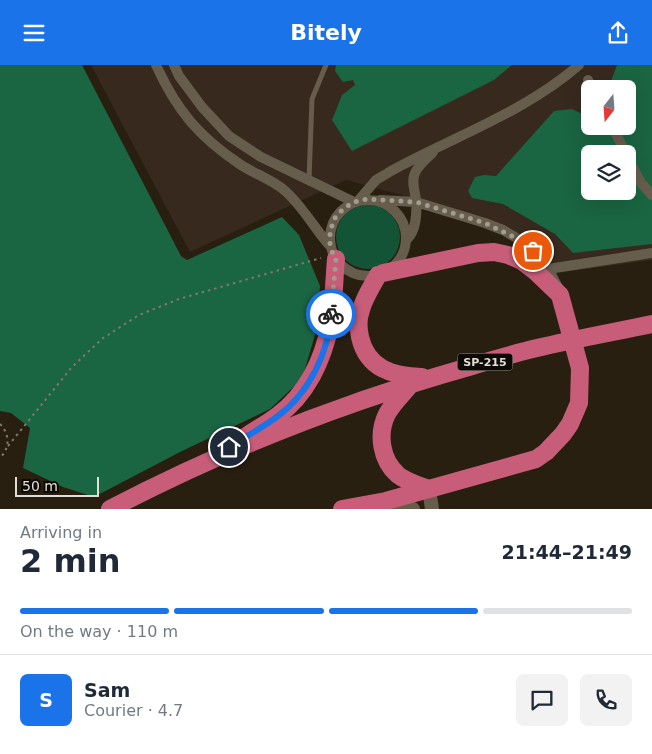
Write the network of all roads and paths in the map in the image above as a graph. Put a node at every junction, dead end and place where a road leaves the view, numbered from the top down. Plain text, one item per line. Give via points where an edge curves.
1 (156, 65) edge
2 (174, 65) edge
3 (326, 65) edge
4 (579, 65) edge
5 (438, 148) junction
6 (636, 173) edge
7 (308, 179) junction
8 (652, 195) edge
9 (376, 200) junction
10 (356, 201) junction
11 (416, 202) junction
12 (406, 240) junction
13 (333, 253) junction
14 (652, 253) edge
15 (548, 269) junction
16 (381, 274) junction
17 (560, 295) junction
18 (652, 324) edge
19 (433, 377) junction
20 (411, 383) junction
21 (0, 424) edge
22 (8, 446) junction
23 (0, 458) edge
24 (198, 467) junction
25 (429, 489) junction
26 (386, 501) junction
27 (110, 509) edge
28 (342, 509) edge
29 (413, 509) edge
30 (432, 509) edge

1 - 13 street via 165,86 185,116 212,144 285,191
2 - 7 street via 202,107 229,136 261,157
3 - 7 lane via 312,99
4 - 5 street via 537,96
5 - 10 street via 376,180
5 - 11 street via 415,172
6 - 8 street
7 - 10 street
9 - 10 street
9 - 11 street
9 - 12 street via 398,215
10 - 13 street via 334,219 330,232
11 - 12 street via 414,229
11 - 15 street via 503,230 533,251
12 - 16 street via 400,259
13 - 16 street via 354,274 368,277
13 - 22 path via 179,299 139,315 103,338 72,367
13 - 24 highway via 331,323 313,375 278,416
14 - 15 street
15 - 17 street
16 - 17 highway via 494,252 522,261
16 - 19 highway via 360,310 358,327 369,359 393,373
17 - 25 highway via 580,368 579,403 570,424 536,459
18 - 19 highway, SP-215 via 537,348
19 - 20 highway, SP-215
20 - 24 highway, SP-215 via 294,425
20 - 25 highway via 386,416 382,447 387,462 397,474 410,483
21 - 22 path
22 - 23 path
24 - 27 highway, SP-215
25 - 26 highway
25 - 30 street
26 - 28 highway
26 - 29 street

